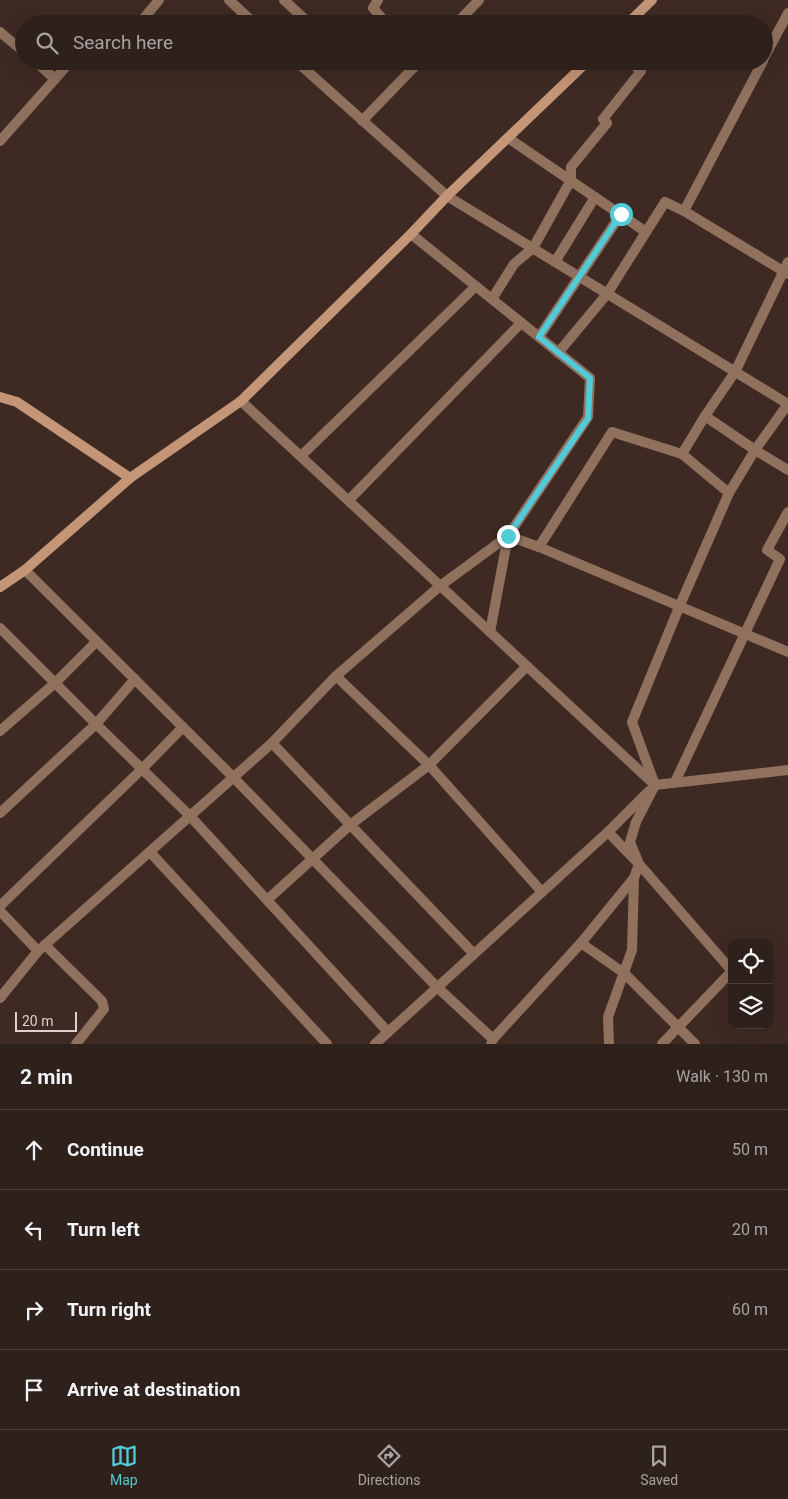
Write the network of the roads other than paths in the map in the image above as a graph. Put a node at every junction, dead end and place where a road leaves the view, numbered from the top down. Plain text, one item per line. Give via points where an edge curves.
1 (229, 0) edge
2 (284, 0) edge
3 (378, 0) edge
4 (479, 0) edge
5 (652, 0) edge
6 (156, 1) edge
7 (788, 13) edge
8 (146, 15) edge
9 (245, 15) edge
10 (300, 15) edge
11 (380, 15) edge
12 (465, 15) edge
13 (636, 15) edge
14 (0, 32) edge
15 (773, 42) edge
16 (15, 44) edge
17 (45, 70) edge
18 (63, 70) edge
19 (306, 70) edge
20 (411, 70) edge
21 (579, 70) edge
22 (641, 70) edge
23 (759, 70) edge
24 (55, 79) junction
25 (362, 121) junction
26 (508, 138) junction
27 (0, 141) edge
28 (571, 180) junction
29 (447, 196) junction
30 (595, 197) junction
31 (684, 211) junction
32 (621, 214) junction
33 (646, 232) junction
34 (411, 234) junction
35 (533, 248) junction
36 (555, 262) junction
37 (786, 269) edge
38 (580, 277) junction
39 (476, 286) junction
40 (607, 294) junction
41 (492, 299) junction
42 (520, 323) junction
43 (539, 337) junction
44 (558, 353) junction
45 (735, 372) junction
46 (0, 396) edge
47 (240, 400) junction
48 (788, 404) edge
49 (705, 416) junction
50 (755, 450) junction
51 (682, 454) junction
52 (301, 456) junction
53 (788, 470) edge
54 (130, 478) junction
55 (729, 493) junction
56 (349, 500) junction
57 (788, 512) edge
58 (508, 536) junction
59 (540, 547) junction
60 (784, 561) edge
61 (25, 570) junction
62 (440, 586) junction
63 (0, 587) edge
64 (680, 605) junction
65 (0, 628) edge
66 (490, 632) junction
67 (746, 634) junction
68 (96, 642) junction
69 (788, 652) edge
70 (527, 666) junction
71 (336, 676) junction
72 (135, 680) junction
73 (55, 683) junction
74 (96, 724) junction
75 (183, 727) junction
76 (0, 731) edge
77 (272, 743) junction
78 (429, 765) junction
79 (142, 769) junction
80 (788, 770) edge
81 (232, 777) junction
82 (675, 782) junction
83 (655, 785) junction
84 (0, 813) edge
85 (190, 816) junction
86 (350, 825) junction
87 (608, 832) junction
88 (150, 852) junction
89 (312, 859) junction
90 (639, 864) junction
91 (634, 878) junction
92 (542, 892) junction
93 (267, 900) junction
94 (0, 906) edge
95 (0, 911) edge
96 (581, 943) junction
97 (42, 948) junction
98 (474, 954) junction
99 (624, 973) junction
100 (437, 987) junction
101 (0, 998) edge
102 (679, 1026) junction
103 (383, 1040) edge
104 (492, 1042) edge
105 (76, 1044) edge
106 (327, 1044) edge
107 (609, 1044) edge
108 (662, 1044) edge
109 (695, 1044) edge

1 - 9 street
2 - 10 street
3 - 11 street via 374,8
4 - 12 street
5 - 13 main road
6 - 8 street
7 - 15 street
14 - 16 street
17 - 24 street
18 - 24 street
19 - 25 street
20 - 25 street
21 - 26 main road
22 - 28 street via 603,119 607,123 571,168
23 - 31 street
24 - 27 street
25 - 29 street
26 - 28 street
26 - 29 main road
28 - 30 street
28 - 35 street
29 - 34 main road
29 - 35 street
30 - 32 street
30 - 36 street
31 - 33 street via 665,202
31 - 37 street
32 - 33 street
32 - 38 street
33 - 40 street
34 - 39 street
34 - 47 main road
35 - 36 street
35 - 41 street via 514,264
36 - 38 street
37 - 45 street
38 - 40 street
38 - 43 street
39 - 41 street
39 - 52 street
40 - 44 street
40 - 45 street
41 - 42 street
42 - 43 street
42 - 56 street
43 - 44 street
44 - 58 street via 590,378 588,418
45 - 48 street
45 - 49 street
46 - 54 main road via 17,402
47 - 52 street
47 - 54 main road
48 - 50 street
49 - 50 street
49 - 51 street
50 - 53 street
50 - 55 street
51 - 55 street
51 - 59 street via 612,432
52 - 56 street
54 - 61 main road
55 - 64 street
56 - 62 street
57 - 60 street via 767,550
58 - 59 street
58 - 62 street
58 - 66 street
59 - 64 street
60 - 67 street
61 - 63 main road
61 - 68 street
62 - 66 street
62 - 71 street
64 - 67 street
64 - 83 street via 632,722
65 - 73 street
66 - 70 street
67 - 69 street
67 - 82 street
68 - 72 street
68 - 73 street
70 - 78 street
70 - 83 street
71 - 77 street
71 - 78 street
72 - 74 street
72 - 75 street
73 - 74 street
73 - 76 street
74 - 79 street
74 - 84 street
75 - 79 street
75 - 81 street
77 - 81 street
77 - 86 street
78 - 86 street
78 - 92 street
79 - 85 street
79 - 94 street
80 - 82 street
81 - 85 street
81 - 89 street
82 - 83 street
83 - 87 street
83 - 90 street via 636,822 630,842
85 - 88 street
85 - 93 street
86 - 89 street
86 - 98 street
87 - 90 street
87 - 92 street
88 - 97 street
88 - 106 street
89 - 93 street
89 - 100 street
90 - 91 street
90 - 102 street via 732,971
91 - 96 street
91 - 99 street via 632,950
92 - 98 street
93 - 103 street
95 - 97 street
96 - 99 street
96 - 104 street
97 - 101 street
97 - 105 street via 105,1006
98 - 100 street
99 - 102 street
99 - 107 street via 608,1018
100 - 103 street
100 - 104 street
102 - 108 street
102 - 109 street

